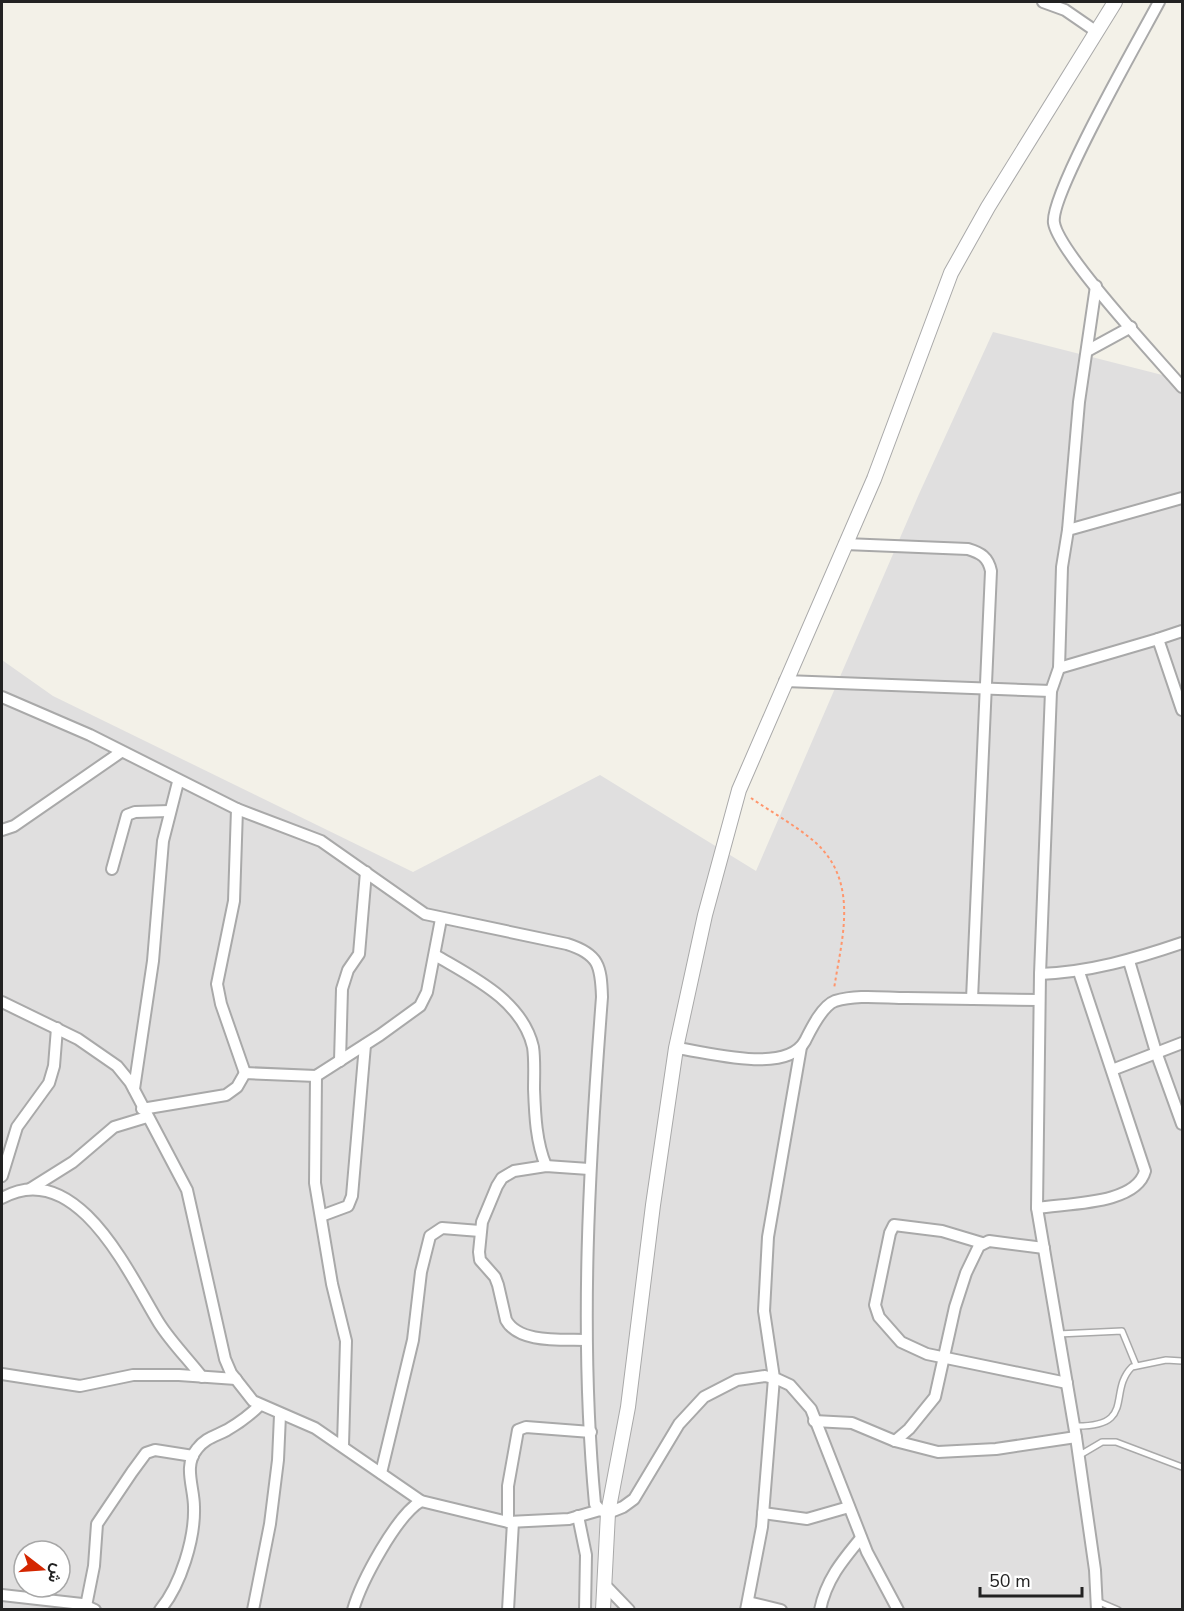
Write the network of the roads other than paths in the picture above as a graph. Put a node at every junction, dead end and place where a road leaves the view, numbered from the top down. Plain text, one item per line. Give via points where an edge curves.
1 (1043, 2) edge
2 (1115, 2) edge
3 (1159, 2) edge
4 (1097, 32) junction
5 (1096, 286) junction
6 (1131, 327) junction
7 (1087, 351) junction
8 (1182, 387) edge
9 (1182, 498) edge
10 (1068, 530) junction
11 (845, 544) junction
12 (1182, 631) edge
13 (1158, 639) junction
14 (1059, 668) junction
15 (785, 681) junction
16 (986, 688) junction
17 (1052, 691) junction
18 (2, 698) edge
19 (1182, 710) edge
20 (121, 752) junction
21 (178, 782) junction
22 (237, 809) junction
23 (170, 812) junction
24 (2, 830) edge
25 (112, 869) dead end
26 (366, 872) junction
27 (441, 919) junction
28 (1182, 944) edge
29 (435, 955) junction
30 (1129, 961) junction
31 (1079, 972) junction
32 (1040, 974) junction
33 (972, 999) junction
34 (1040, 1000) junction
35 (2, 1002) edge
36 (57, 1028) junction
37 (1182, 1043) edge
38 (364, 1045) junction
39 (801, 1047) junction
40 (676, 1048) junction
41 (1156, 1052) junction
42 (340, 1061) junction
43 (1112, 1070) junction
44 (245, 1073) junction
45 (316, 1076) junction
46 (134, 1090) junction
47 (145, 1113) junction
48 (1182, 1124) edge
49 (546, 1166) junction
50 (589, 1169) junction
51 (2, 1176) edge
52 (30, 1189) junction
53 (2, 1198) edge
54 (1037, 1208) junction
55 (321, 1216) junction
56 (480, 1231) junction
57 (982, 1243) junction
58 (1044, 1248) junction
59 (1058, 1334) junction
60 (586, 1340) junction
61 (943, 1357) junction
62 (1182, 1361) edge
63 (1136, 1365) junction
64 (2, 1374) edge
65 (202, 1377) junction
66 (774, 1378) junction
67 (236, 1379) junction
68 (1067, 1383) junction
69 (260, 1405) junction
70 (280, 1415) junction
71 (814, 1421) junction
72 (591, 1432) junction
73 (1075, 1432) junction
74 (895, 1441) junction
75 (343, 1445) junction
76 (1078, 1455) junction
77 (193, 1456) junction
78 (1182, 1467) edge
79 (381, 1473) junction
80 (421, 1501) junction
81 (849, 1508) junction
82 (604, 1512) junction
83 (764, 1513) junction
84 (578, 1516) junction
85 (510, 1522) junction
86 (861, 1538) junction
87 (604, 1584) junction
88 (2, 1595) edge
89 (1097, 1605) edge
90 (747, 1606) edge
91 (90, 1608) edge
92 (160, 1610) edge
93 (253, 1610) edge
94 (353, 1610) edge
95 (508, 1610) edge
96 (585, 1610) edge
97 (603, 1610) edge
98 (629, 1610) edge
99 (781, 1610) edge
100 (820, 1610) edge
101 (897, 1610) edge
102 (1118, 1610) edge

1 - 4 street via 1065,10
2 - 4 street
3 - 5 street via 1065,178 1054,210 1058,234
4 - 11 street via 951,273 874,479
5 - 6 street
5 - 7 street
6 - 7 street
6 - 8 street
7 - 10 street
9 - 10 street
10 - 14 street via 1062,567
11 - 15 street
11 - 16 street via 968,549 985,557 992,571
12 - 13 street
13 - 14 street
13 - 19 street
14 - 17 street
15 - 16 street
15 - 40 street via 739,790 705,915
16 - 17 street
16 - 33 street
17 - 32 street
18 - 20 street
20 - 21 street
20 - 24 street via 14,826
21 - 22 street
21 - 23 street
22 - 26 street via 321,841
22 - 44 street via 234,901 217,984
23 - 25 street via 127,815
23 - 46 street via 159,871 153,961
26 - 27 street via 425,914
26 - 42 street via 360,947 342,988
27 - 29 street
27 - 50 street via 582,948 598,963 602,997
28 - 30 street
29 - 38 street via 420,1006
29 - 49 street via 505,999 528,1036 533,1048 535,1118
30 - 31 street
30 - 41 street
31 - 32 street
31 - 43 street
32 - 34 street
33 - 34 street
33 - 39 street via 864,997 832,1002
34 - 54 street
35 - 36 street
36 - 46 street via 117,1066
36 - 51 street via 54,1066 48,1083 17,1127
37 - 41 street
38 - 42 street
38 - 55 street via 352,1196 348,1206
39 - 40 street via 791,1056 770,1059
39 - 66 street via 768,1237 764,1311
40 - 82 street via 628,1407
41 - 43 street
41 - 48 street
42 - 45 street
43 - 54 street via 1145,1171 1143,1179 1122,1195
44 - 45 street
44 - 47 street via 237,1087 226,1095
45 - 55 street via 315,1183
46 - 47 street
47 - 52 street via 114,1127 73,1161
47 - 67 street via 187,1190 225,1359
49 - 50 street
49 - 56 street via 502,1178
50 - 60 street
52 - 53 street
52 - 65 street via 53,1194 78,1207 100,1229 127,1265 160,1324
54 - 58 street
55 - 75 street via 346,1341
56 - 60 street via 480,1260 495,1277 510,1327 543,1338
56 - 79 street via 442,1228 429,1236 413,1340
57 - 58 street via 998,1241
57 - 61 street via 966,1273
57 - 61 street via 898,1224 890,1233 875,1300 879,1317 908,1347
58 - 59 street
59 - 63 lane via 1122,1331
59 - 68 street
60 - 72 street
61 - 68 street
61 - 74 street via 935,1397
62 - 63 lane
63 - 73 lane via 1127,1372 1119,1402 1109,1418 1096,1427
64 - 65 street via 80,1386 133,1375
65 - 67 street
66 - 71 street via 790,1385 811,1408
66 - 82 street via 737,1380 704,1397 679,1425 634,1498 623,1507
66 - 83 street
67 - 69 street
68 - 73 street
69 - 70 street
69 - 77 street via 248,1417 204,1441
70 - 75 street via 315,1428
70 - 93 street via 268,1534
71 - 74 street via 852,1423
71 - 81 street
72 - 82 street via 595,1504
72 - 85 street via 526,1427 518,1430 508,1486
73 - 74 street via 996,1449 951,1452 919,1449
73 - 76 street
75 - 79 street
76 - 78 lane via 1102,1442 1116,1442
76 - 89 street
77 - 91 street via 163,1450 146,1453 111,1501 95,1529
77 - 92 street via 192,1540
79 - 80 street
80 - 85 street
80 - 94 street via 409,1510 361,1584
81 - 83 street via 807,1519
81 - 86 street
82 - 84 street
82 - 87 street
83 - 90 street
84 - 85 street
84 - 96 street via 586,1555
85 - 95 street
86 - 100 street via 831,1576
86 - 101 street
87 - 97 street
87 - 98 street
88 - 91 street
89 - 102 lane
90 - 99 street

